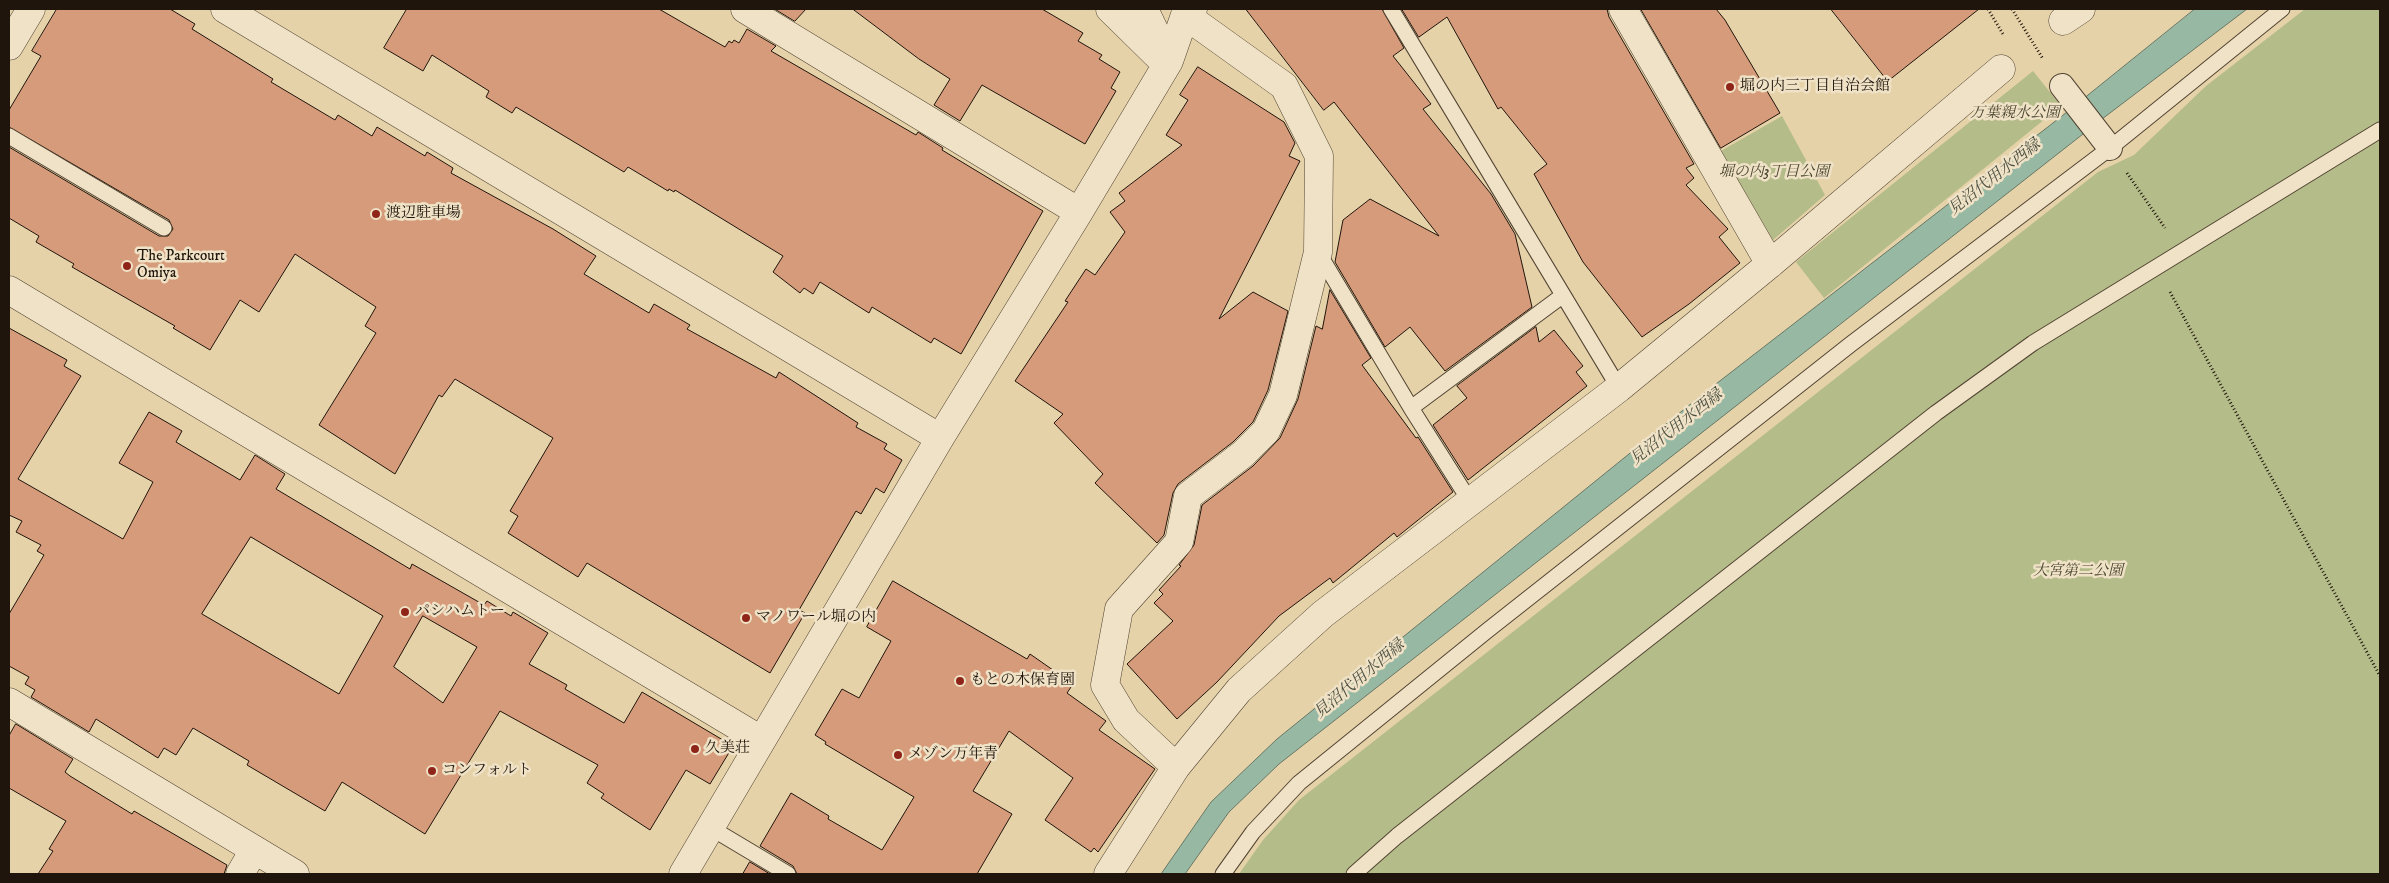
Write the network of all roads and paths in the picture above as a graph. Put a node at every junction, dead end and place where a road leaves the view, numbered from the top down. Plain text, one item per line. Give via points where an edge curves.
1 (31, 9) edge
2 (225, 9) edge
3 (745, 9) edge
4 (1110, 9) edge
5 (1144, 9) edge
6 (1392, 9) edge
7 (1623, 9) edge
8 (2012, 9) edge
9 (2282, 9) edge
10 (1189, 12) edge
11 (9, 46) edge
12 (1168, 62) junction
13 (2001, 69) dead end
14 (2062, 86) joint
15 (2380, 130) edge
16 (9, 136) edge
17 (2107, 144) junction
18 (1079, 212) junction
19 (164, 228) dead end
20 (2181, 251) junction
21 (1318, 252) junction
22 (1770, 264) junction
23 (2156, 267) junction
24 (9, 290) edge
25 (1562, 296) junction
26 (1619, 388) junction
27 (1411, 408) junction
28 (940, 438) junction
29 (1471, 502) junction
30 (2380, 676) edge
31 (9, 702) edge
32 (761, 740) junction
33 (1176, 767) junction
34 (711, 828) junction
35 (254, 850) junction
36 (240, 874) edge
37 (295, 874) edge
38 (683, 874) edge
39 (788, 874) edge
40 (1108, 874) edge
41 (1223, 874) edge
42 (1354, 874) edge

1 - 11 street
2 - 28 street
3 - 18 street
4 - 12 street
5 - 12 street
6 - 25 lane
7 - 22 street
8 - 14 path
9 - 17 lane
10 - 12 street
10 - 21 street via 1284,86 1319,156
12 - 18 street
13 - 22 street
14 - 17 street
15 - 20 lane
16 - 19 lane
17 - 20 path
17 - 41 lane via 1488,630 1299,783 1253,832
18 - 28 street
20 - 23 lane
21 - 27 lane
21 - 33 street via 1283,395 1266,431 1243,454 1188,496 1179,542 1119,609 1105,685 1126,720
22 - 26 street
23 - 30 path
23 - 42 lane via 2033,343 1936,413 1405,830
24 - 32 street
25 - 26 lane
25 - 27 lane
26 - 29 street
27 - 29 lane
28 - 32 street
29 - 33 street via 1323,614 1239,690
31 - 35 street
32 - 34 street
33 - 40 street
34 - 38 street
34 - 39 lane
35 - 36 street
35 - 37 street

